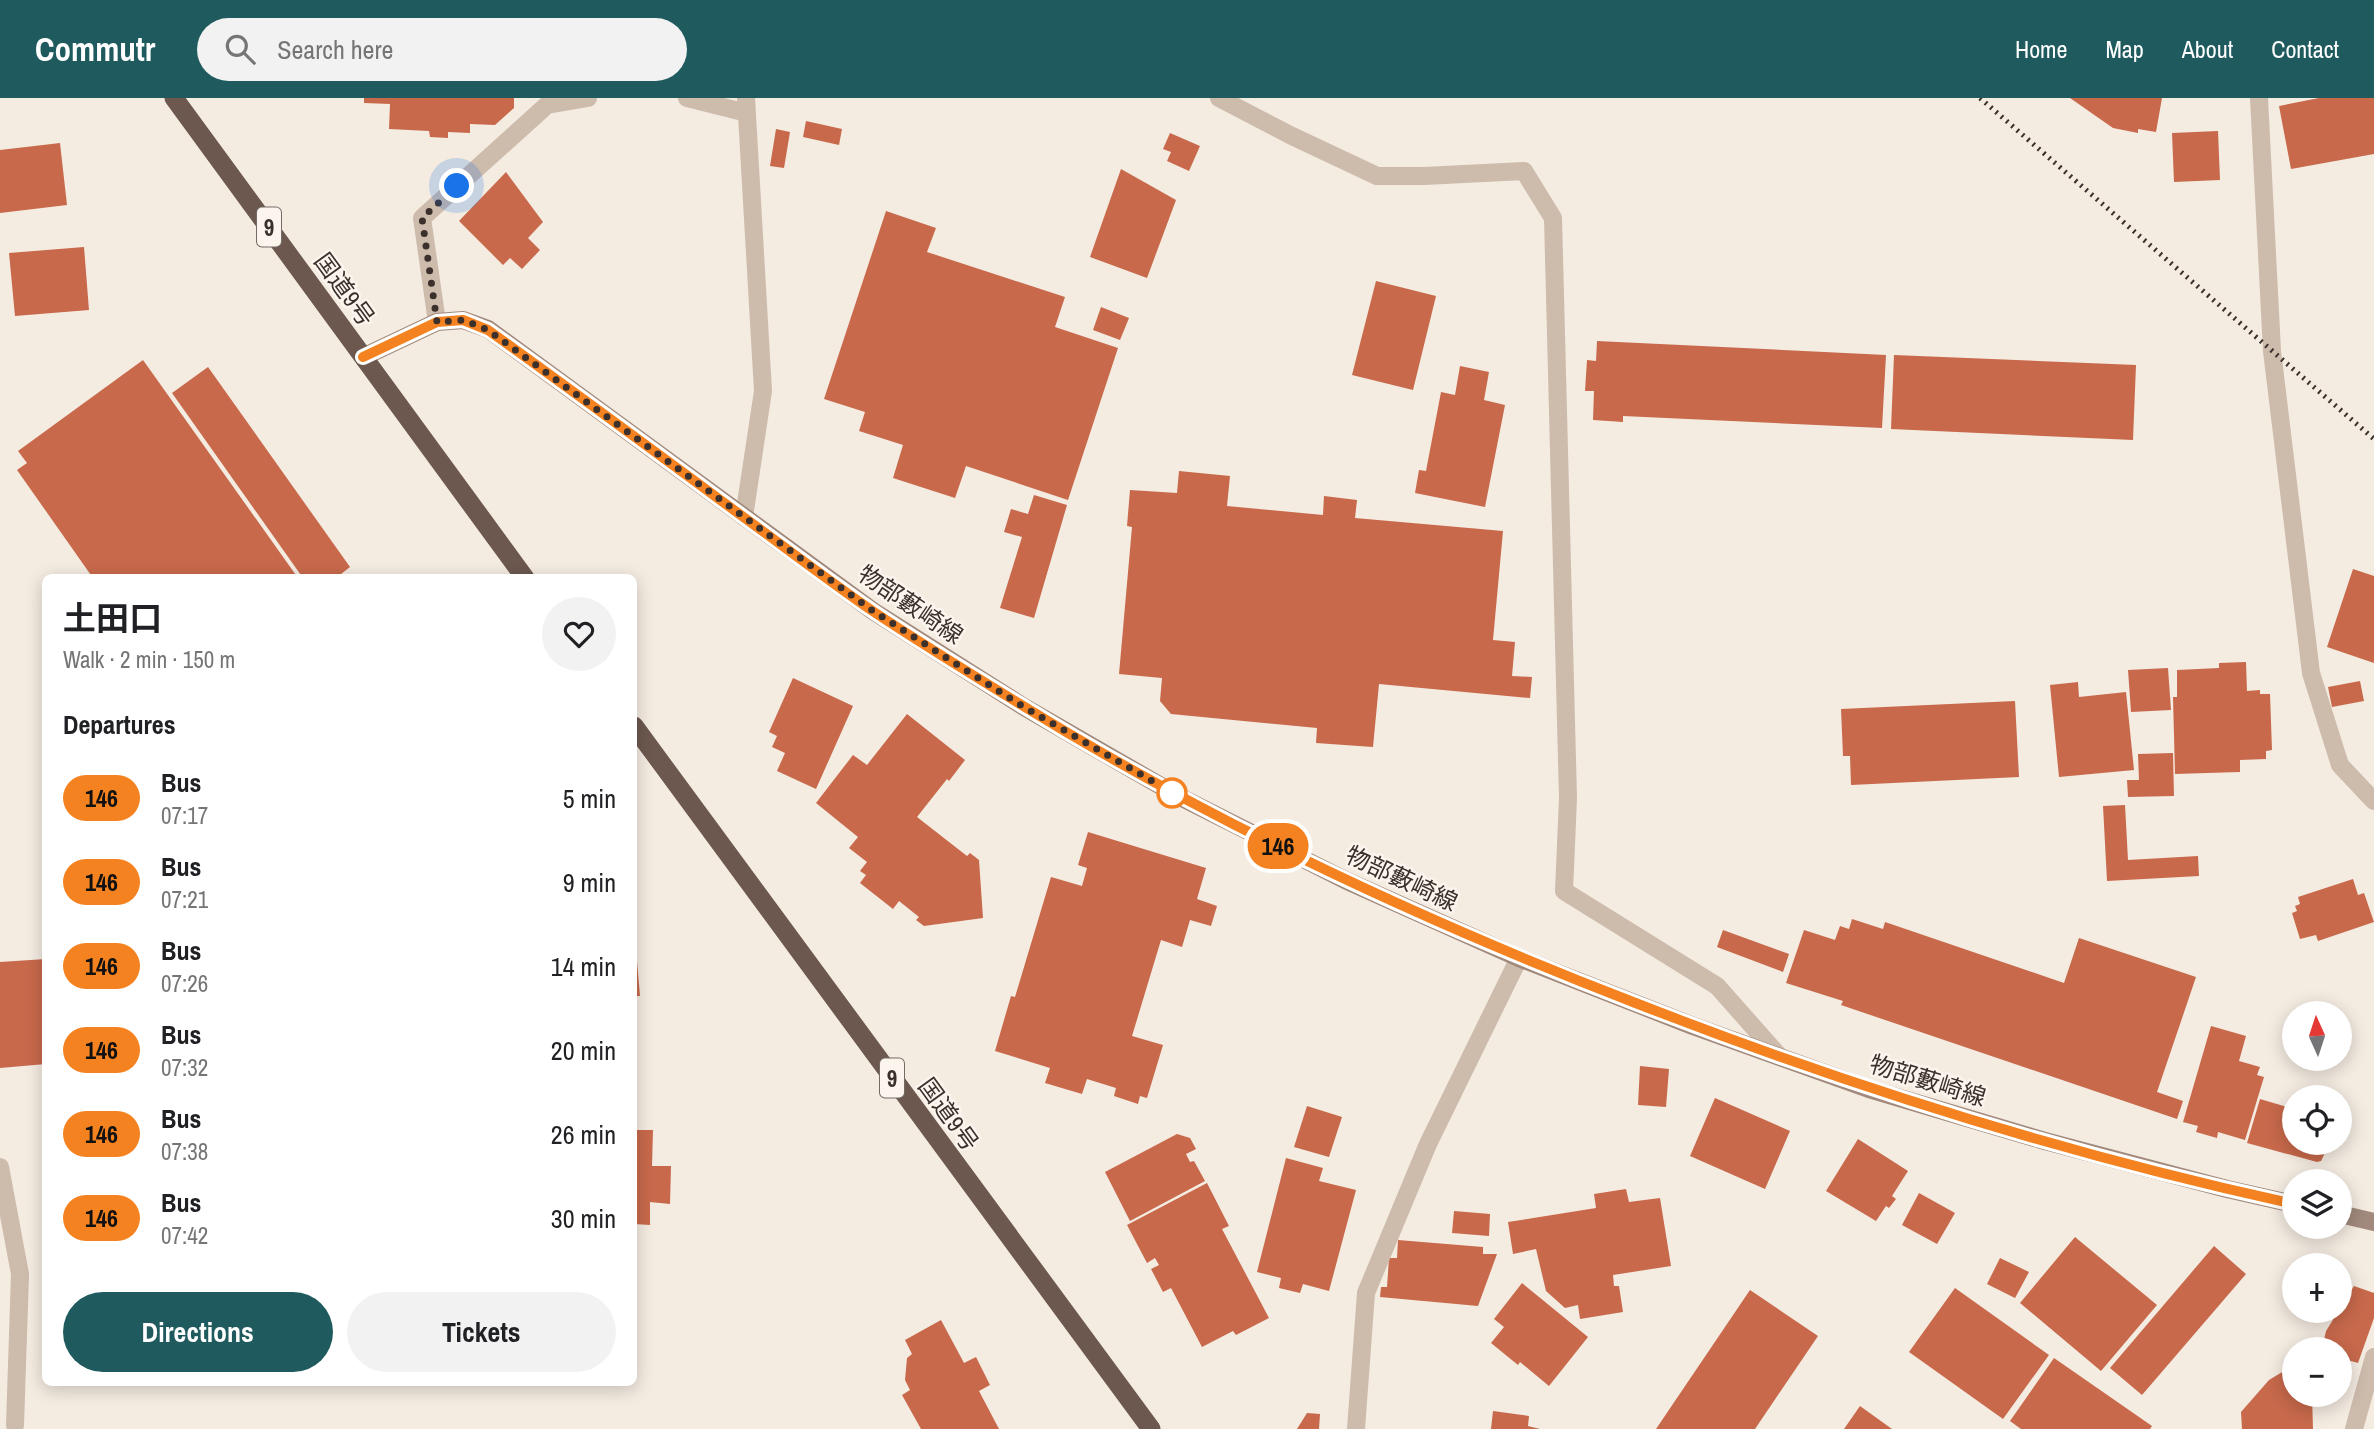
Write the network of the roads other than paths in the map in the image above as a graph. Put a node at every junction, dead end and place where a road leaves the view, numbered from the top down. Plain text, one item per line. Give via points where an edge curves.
1 (174, 98) edge
2 (588, 98) edge
3 (687, 98) edge
4 (1219, 98) edge
5 (2259, 98) edge
6 (746, 105) edge
7 (437, 322) junction
8 (363, 357) junction
9 (744, 517) junction
10 (522, 574) edge
11 (637, 730) edge
12 (2374, 801) edge
13 (1519, 958) junction
14 (1780, 1057) junction
15 (0, 1167) edge
16 (2282, 1201) edge
17 (2352, 1217) edge
18 (2374, 1222) edge
19 (2374, 1357) edge
20 (15, 1425) dead end
21 (1151, 1429) edge
22 (1356, 1429) edge
23 (2354, 1429) edge

1 - 8 highway, 国道9号 / 9
2 - 7 street via 547,105 422,218
3 - 6 street
4 - 14 street via 1377,176 1524,171 1553,218 1568,798 1564,891 1717,986
5 - 12 street via 2272,351 2311,673 2340,765
6 - 9 street via 763,391
7 - 8 main road, 物部藪崎線
7 - 9 main road, 物部藪崎線 via 463,320 488,330
8 - 10 highway, 国道9号 / 9
9 - 13 main road, 物部藪崎線 via 873,611 1024,707 1180,797 1347,881
11 - 21 highway, 国道9号 / 9
13 - 14 main road, 物部藪崎線
13 - 22 street via 1429,1144 1366,1293
14 - 16 main road, 物部藪崎線 via 1868,1089 2045,1141
15 - 20 street via 20,1273
17 - 18 main road
19 - 23 street

